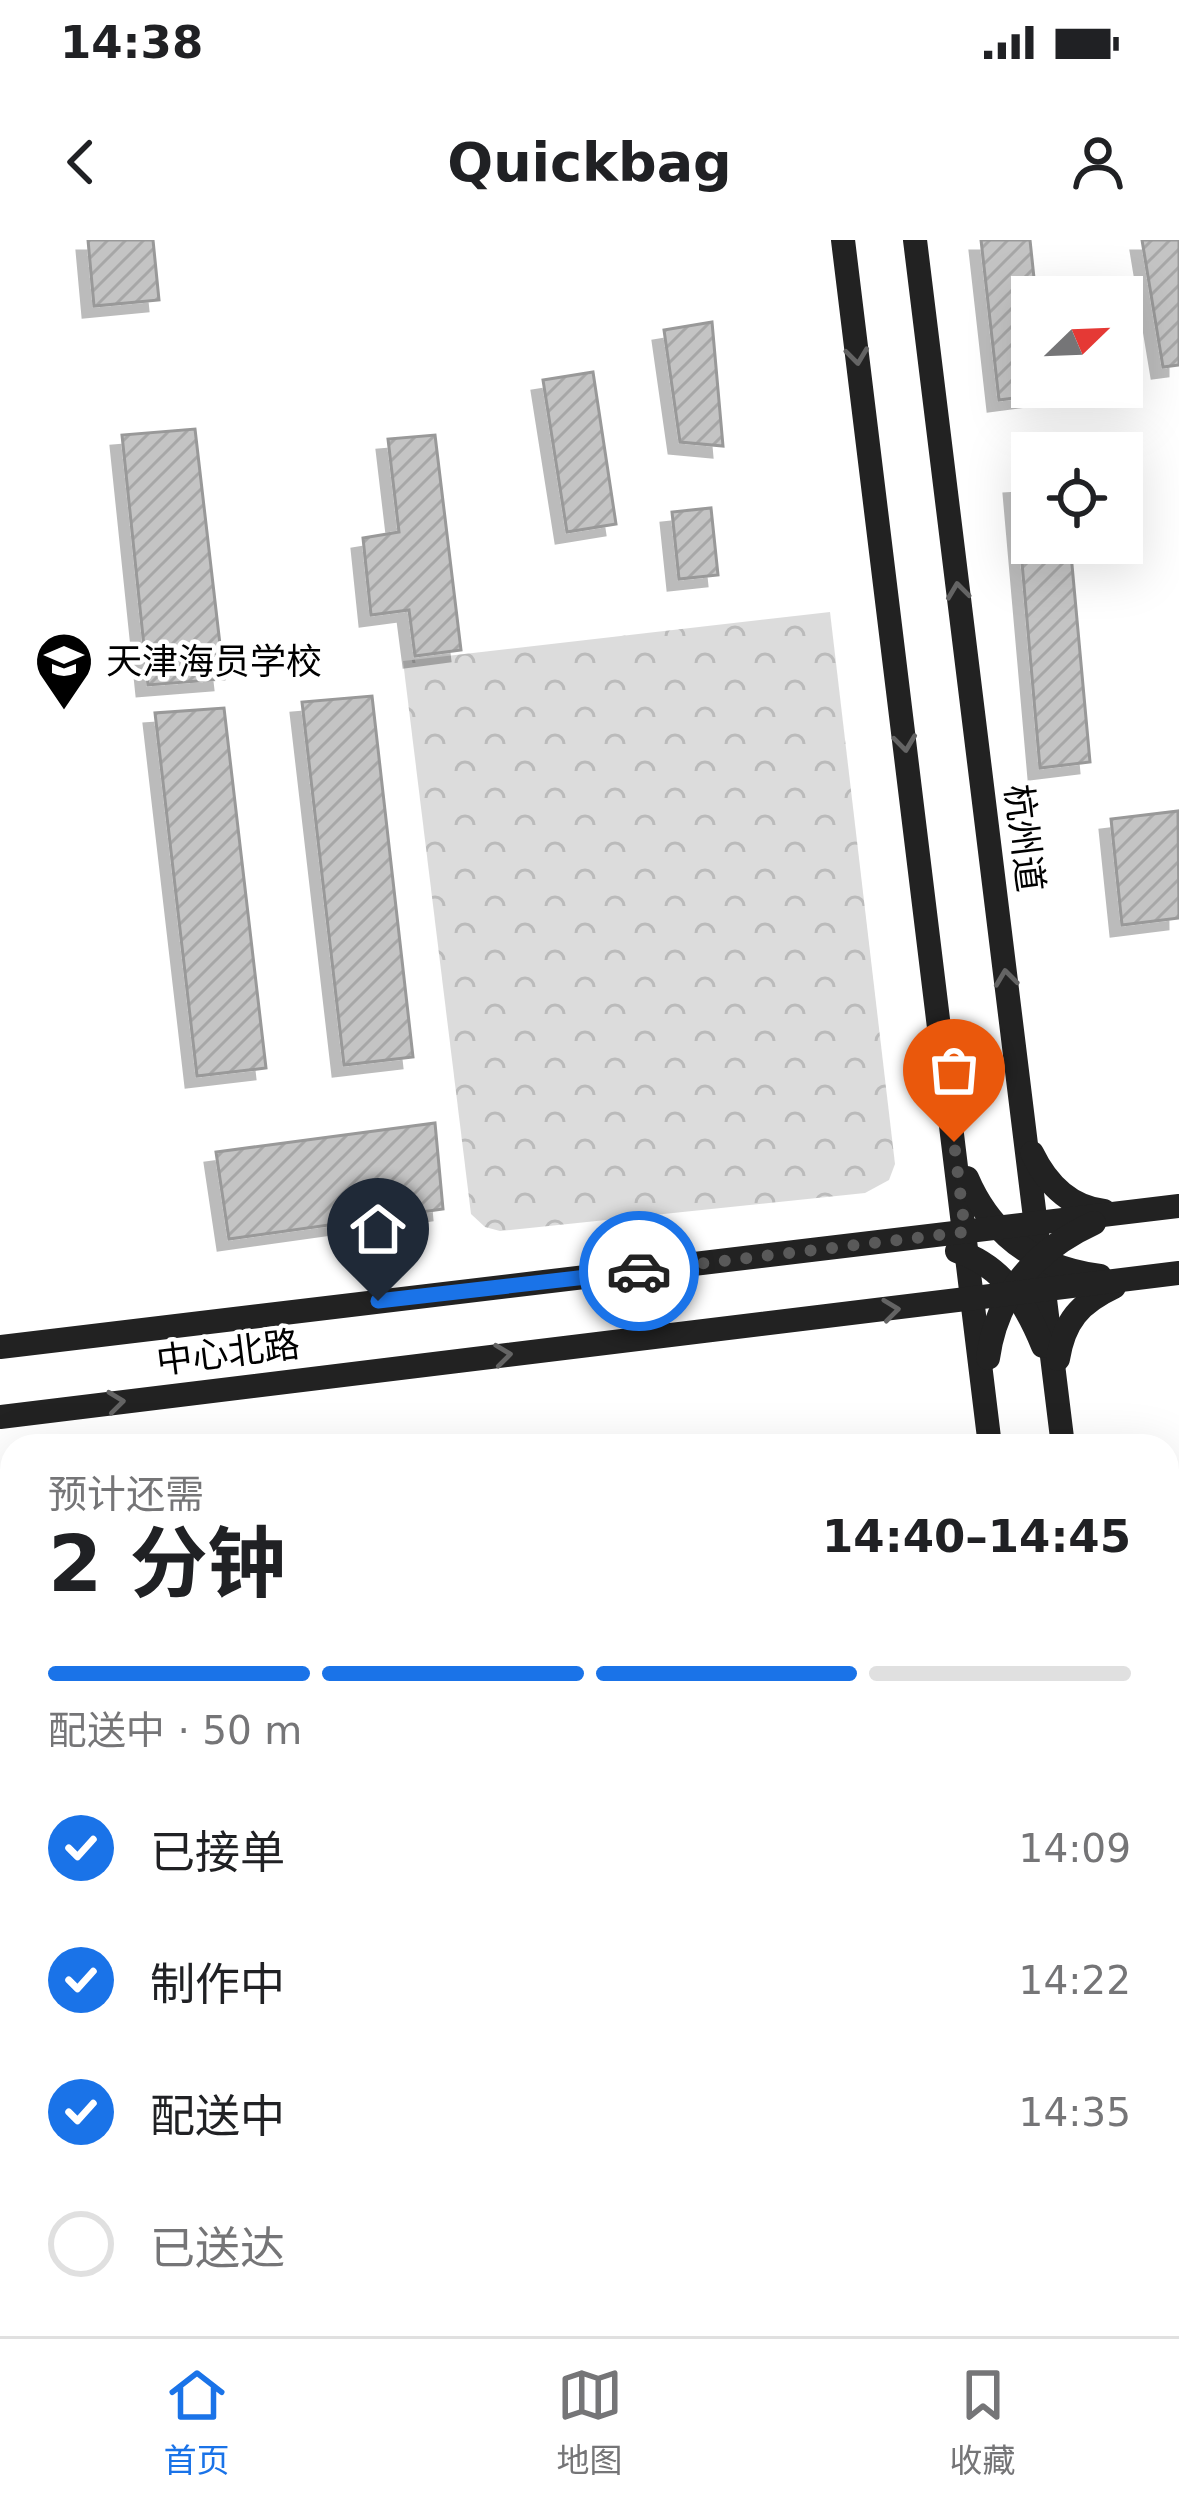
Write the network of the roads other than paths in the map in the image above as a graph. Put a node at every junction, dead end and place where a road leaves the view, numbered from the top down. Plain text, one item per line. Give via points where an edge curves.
1 (843, 240) edge
2 (915, 240) edge
3 (1026, 1136) junction
4 (954, 1142) junction
5 (1179, 1206) edge
6 (1124, 1213) junction
7 (1037, 1223) junction
8 (998, 1228) junction
9 (967, 1243) junction
10 (1040, 1258) junction
11 (1179, 1273) edge
12 (1139, 1278) junction
13 (1045, 1291) junction
14 (1012, 1293) junction
15 (973, 1300) junction
16 (0, 1347) edge
17 (1056, 1389) junction
18 (985, 1403) junction
19 (0, 1417) edge
20 (988, 1434) edge
21 (1062, 1434) edge

1 -> 4 main road
3 -> 2 main road, 杭州道
3 - 6 main road via 1065,1197
3 - 7 main road, 杭州道
4 - 8 main road
4 - 9 main road
5 - 6 main road, 中心北路
6 - 7 main road, 中心北路
6 - 10 main road via 1077,1231
7 - 8 main road, 中心北路
7 - 10 main road, 杭州道
8 - 9 main road, 中心北路
8 - 10 main road
9 - 14 main road
9 - 15 main road
9 - 16 main road, 中心北路 via 896,1240
10 - 12 main road
10 - 13 main road, 杭州道
10 - 14 main road
11 - 12 main road, 中心北路
12 - 13 main road, 中心北路
12 - 17 main road via 1086,1302 1069,1321
13 - 14 main road, 中心北路
13 - 17 main road, 杭州道
14 - 15 main road, 中心北路
14 - 17 main road via 1042,1344
14 - 18 main road via 992,1336
15 - 18 main road
19 -> 15 main road, 中心北路
17 - 21 main road, 杭州道
18 - 20 main road

